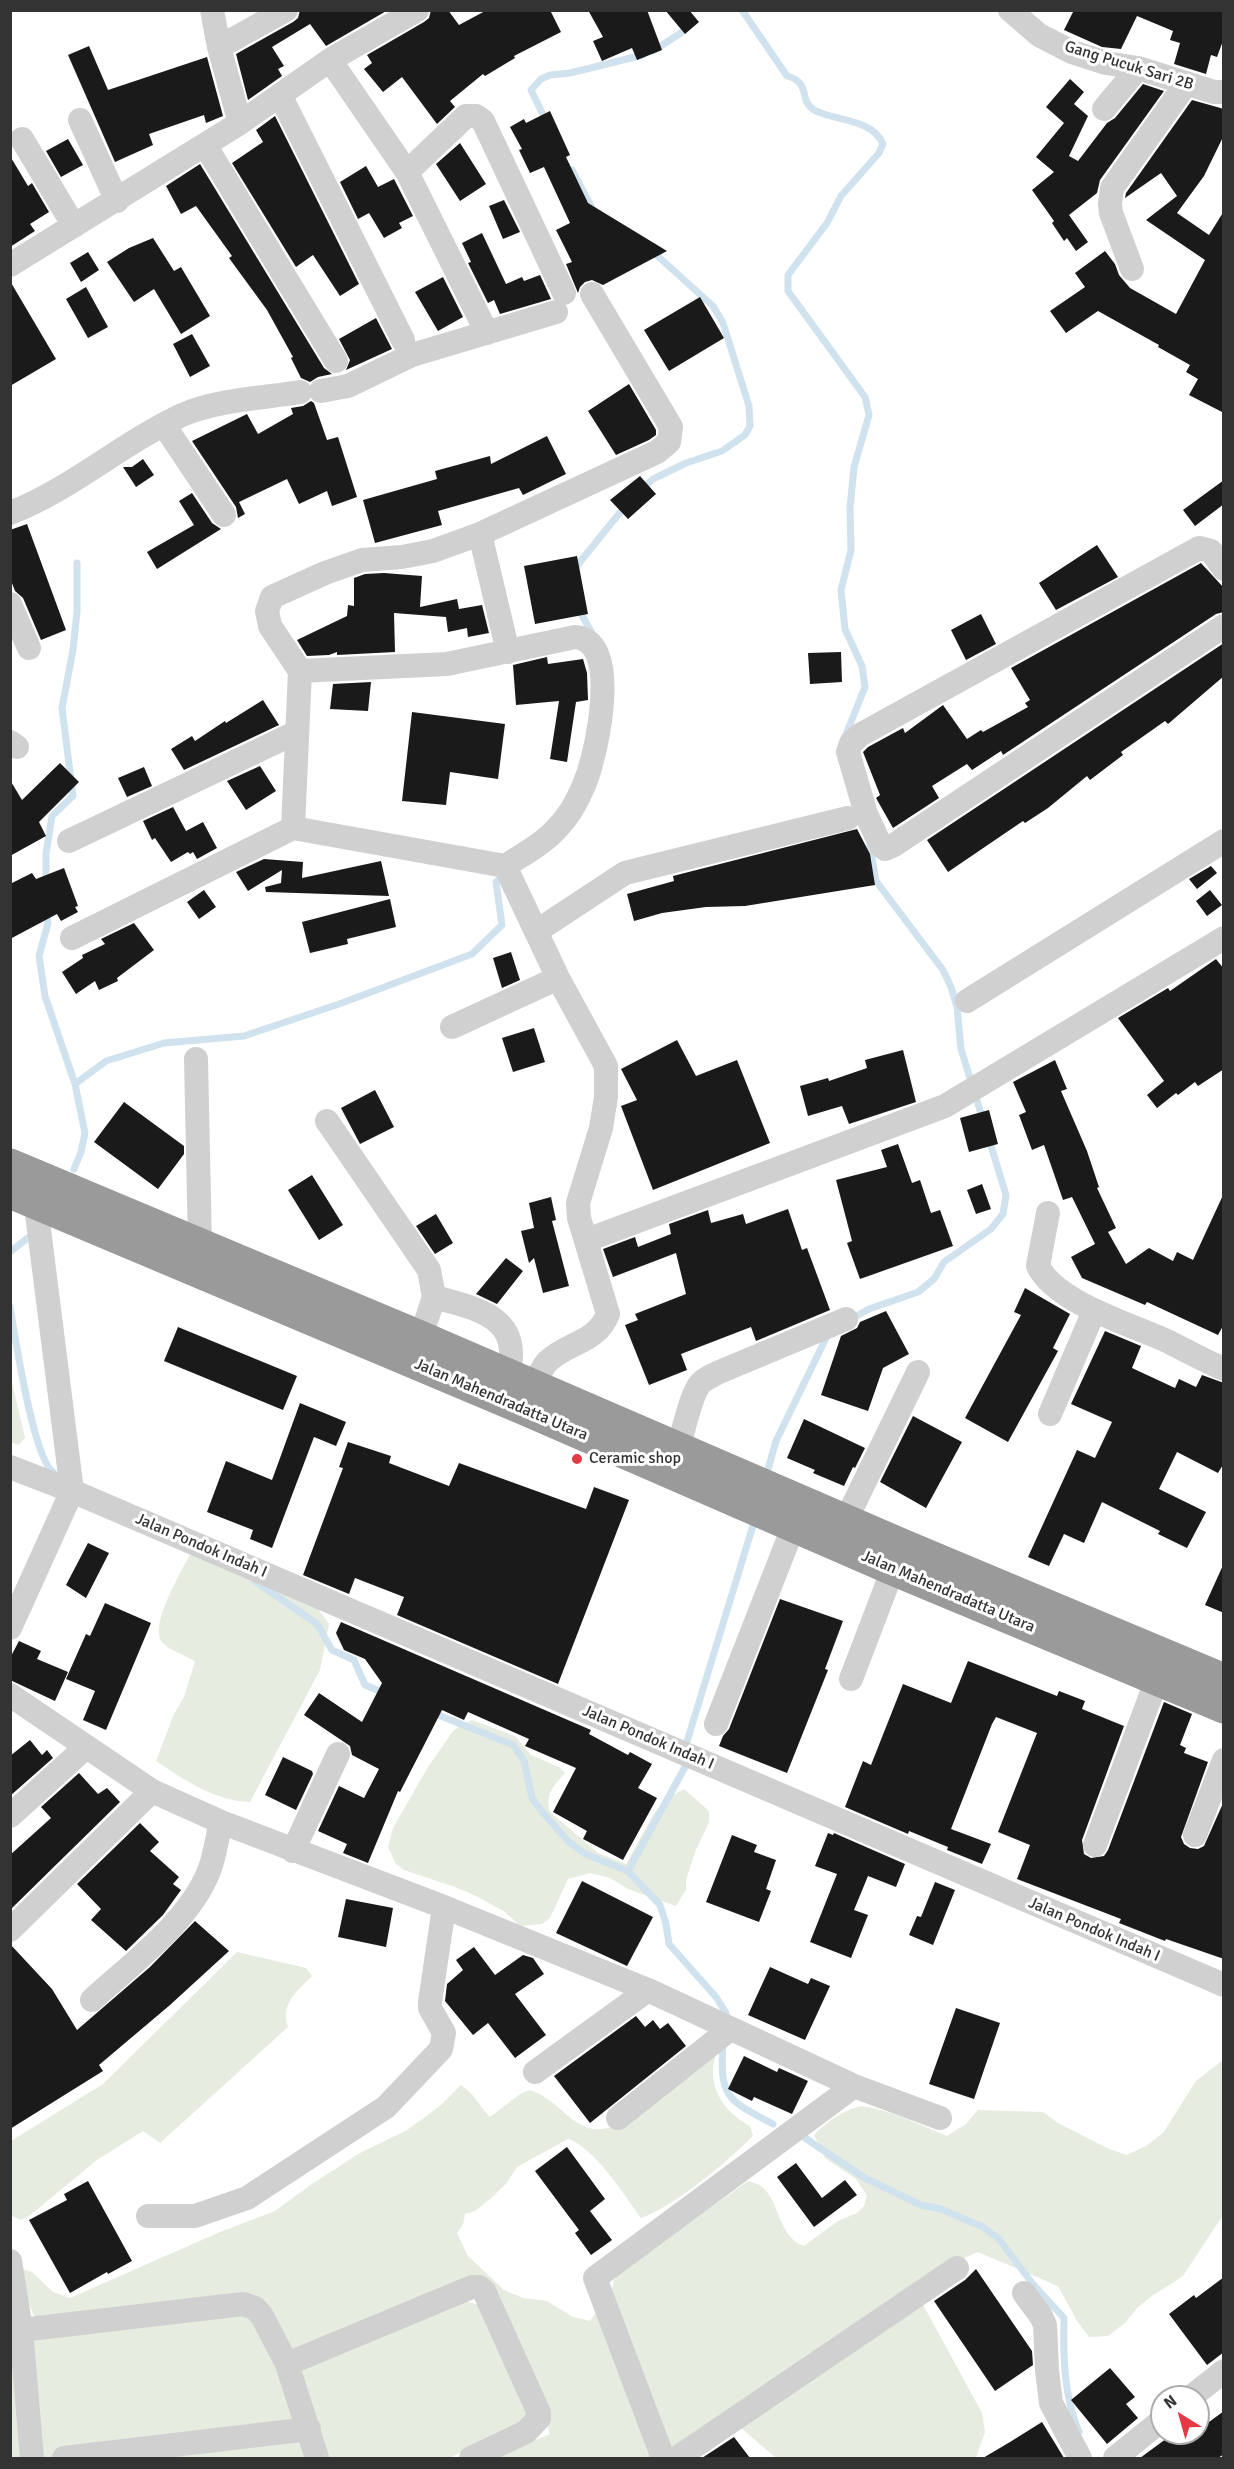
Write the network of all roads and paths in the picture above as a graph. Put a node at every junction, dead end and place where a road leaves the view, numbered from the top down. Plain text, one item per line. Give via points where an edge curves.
1 (212, 10) edge
2 (286, 10) edge
3 (417, 10) edge
4 (1010, 10) edge
5 (219, 47) junction
6 (330, 60) junction
7 (1138, 68) junction
8 (1186, 84) junction
9 (1224, 92) edge
10 (280, 95) junction
11 (1104, 109) dead end
12 (80, 120) dead end
13 (240, 123) junction
14 (22, 139) dead end
15 (205, 145) junction
16 (408, 172) junction
17 (117, 201) junction
18 (74, 226) junction
19 (10, 265) edge
20 (1131, 269) dead end
21 (591, 294) dead end
22 (487, 333) junction
23 (403, 340) dead end
24 (336, 361) dead end
25 (164, 425) junction
26 (10, 513) edge
27 (224, 514) dead end
28 (480, 534) junction
29 (1224, 569) edge
30 (10, 604) edge
31 (1224, 626) edge
32 (29, 648) dead end
33 (508, 652) junction
34 (300, 671) junction
35 (297, 732) junction
36 (848, 818) dead end
37 (293, 828) junction
38 (69, 841) dead end
39 (1224, 841) edge
40 (505, 866) junction
41 (537, 931) junction
42 (72, 938) dead end
43 (1224, 938) edge
44 (558, 978) junction
45 (967, 1001) dead end
46 (452, 1027) dead end
47 (196, 1059) dead end
48 (327, 1121) dead end
49 (22, 1184) edge
50 (1048, 1213) dead end
51 (586, 1240) junction
52 (195, 1258) junction
53 (434, 1297) junction
54 (1094, 1311) junction
55 (846, 1319) dead end
56 (416, 1350) junction
57 (1224, 1369) edge
58 (918, 1372) dead end
59 (517, 1392) junction
60 (1050, 1414) dead end
61 (678, 1448) junction
62 (10, 1467) edge
63 (72, 1491) junction
64 (846, 1520) junction
65 (794, 1525) junction
66 (893, 1569) junction
67 (10, 1628) edge
68 (851, 1679) dead end
69 (1157, 1679) junction
70 (1224, 1680) edge
71 (10, 1695) edge
72 (1224, 1707) edge
73 (716, 1724) dead end
74 (86, 1747) junction
75 (338, 1754) dead end
76 (1224, 1760) edge
77 (152, 1791) junction
78 (10, 1816) edge
79 (221, 1822) junction
80 (1195, 1836) dead end
81 (1095, 1845) dead end
82 (293, 1851) junction
83 (444, 1907) junction
84 (10, 1930) edge
85 (1224, 1985) edge
86 (648, 1990) junction
87 (92, 2000) dead end
88 (729, 2030) junction
89 (535, 2072) dead end
90 (854, 2086) junction
91 (618, 2118) dead end
92 (940, 2118) dead end
93 (148, 2216) dead end
94 (10, 2261) edge
95 (957, 2268) dead end
96 (1024, 2293) dead end
97 (21, 2330) junction
98 (287, 2364) junction
99 (1224, 2371) edge
100 (1206, 2385) edge
101 (309, 2429) junction
102 (1150, 2430) edge
103 (32, 2458) edge
104 (64, 2458) edge
105 (317, 2458) edge
106 (471, 2458) edge
107 (663, 2458) edge
108 (677, 2458) edge
109 (1080, 2458) edge
110 (1115, 2458) edge

1 - 5 street
2 - 5 street
3 - 6 street
4 - 7 street, Gang Pucuk Sari 2B via 1039,35 1072,52
5 - 13 street
6 - 10 street
6 - 16 street
7 - 8 street, Gang Pucuk Sari 2B
7 - 11 street
8 - 9 street, Gang Pucuk Sari 2B
8 - 20 street via 1112,188 1111,213
10 - 13 street
10 - 23 street
12 - 17 street
13 - 15 street
14 - 18 street
15 - 17 street
15 - 24 street
16 - 22 street
16 - 22 street via 466,116 483,121 560,303
17 - 18 street
18 - 19 street
21 - 28 street via 670,427 669,442 657,452
22 - 25 street via 411,355 348,386 226,403 185,414
25 - 26 street via 50,495
25 - 27 street
28 - 33 street
28 - 34 street via 433,551 362,560 272,597 267,610 270,626
29 - 31 street via 1211,550 1199,548 860,735 848,752 866,814 881,846 885,849 894,845
30 - 32 street
33 - 34 street via 447,663
33 - 40 street via 584,638 596,648 604,689 591,765 572,807 545,840
34 - 35 street
35 - 37 street
35 - 38 street
36 - 41 street via 625,873
37 - 40 street
37 - 42 street
39 - 45 street
40 - 41 street
41 - 44 street
43 - 51 street via 945,1106
44 - 46 street
44 - 51 street via 606,1066 601,1128 578,1203
47 - 52 street
48 - 53 street via 429,1270
49 - 52 highway, Jalan Mahendradatta Utara
49 - 63 street
50 - 54 street via 1038,1266 1051,1284
51 - 59 street via 608,1314 603,1326 596,1334 556,1355
52 - 56 highway, Jalan Mahendradatta Utara
53 - 56 street
53 - 59 street via 468,1306 499,1322 512,1351
54 - 57 street
54 - 60 street
55 - 61 street via 701,1383 693,1395
56 - 59 highway, Jalan Mahendradatta Utara
58 - 64 street
59 - 61 highway, Jalan Mahendradatta Utara
59 - 65 highway, Jalan Mahendradatta Utara
61 - 64 highway, Jalan Mahendradatta Utara
62 - 63 street, Jalan Pondok Indah I
63 - 67 street
63 - 85 street, Jalan Pondok Indah I
64 - 70 highway, Jalan Mahendradatta Utara
65 - 66 highway, Jalan Mahendradatta Utara
65 - 73 street
66 - 68 street
66 - 69 highway, Jalan Mahendradatta Utara
69 - 72 highway, Jalan Mahendradatta Utara
69 - 81 street
71 - 74 street
74 - 77 street
74 - 78 street
75 - 82 street
76 - 80 street
77 - 79 street
77 - 84 street
79 - 82 street
79 - 87 street via 209,1871 191,1903 163,1935
82 - 83 street
83 - 86 street
83 - 93 street via 430,2008 445,2039 434,2059 386,2107 247,2198 195,2217
86 - 88 street
86 - 89 street
88 - 90 street
88 - 91 street
90 - 92 street
90 - 107 street via 595,2278
94 - 97 street
95 - 108 street
96 - 109 street via 1045,2325 1051,2403
97 - 98 street via 243,2304 255,2308 262,2316
97 - 103 street
98 - 101 street
98 - 106 street via 479,2287 539,2418 526,2432
99 - 100 street
101 - 104 street
101 - 105 street
102 - 110 street

